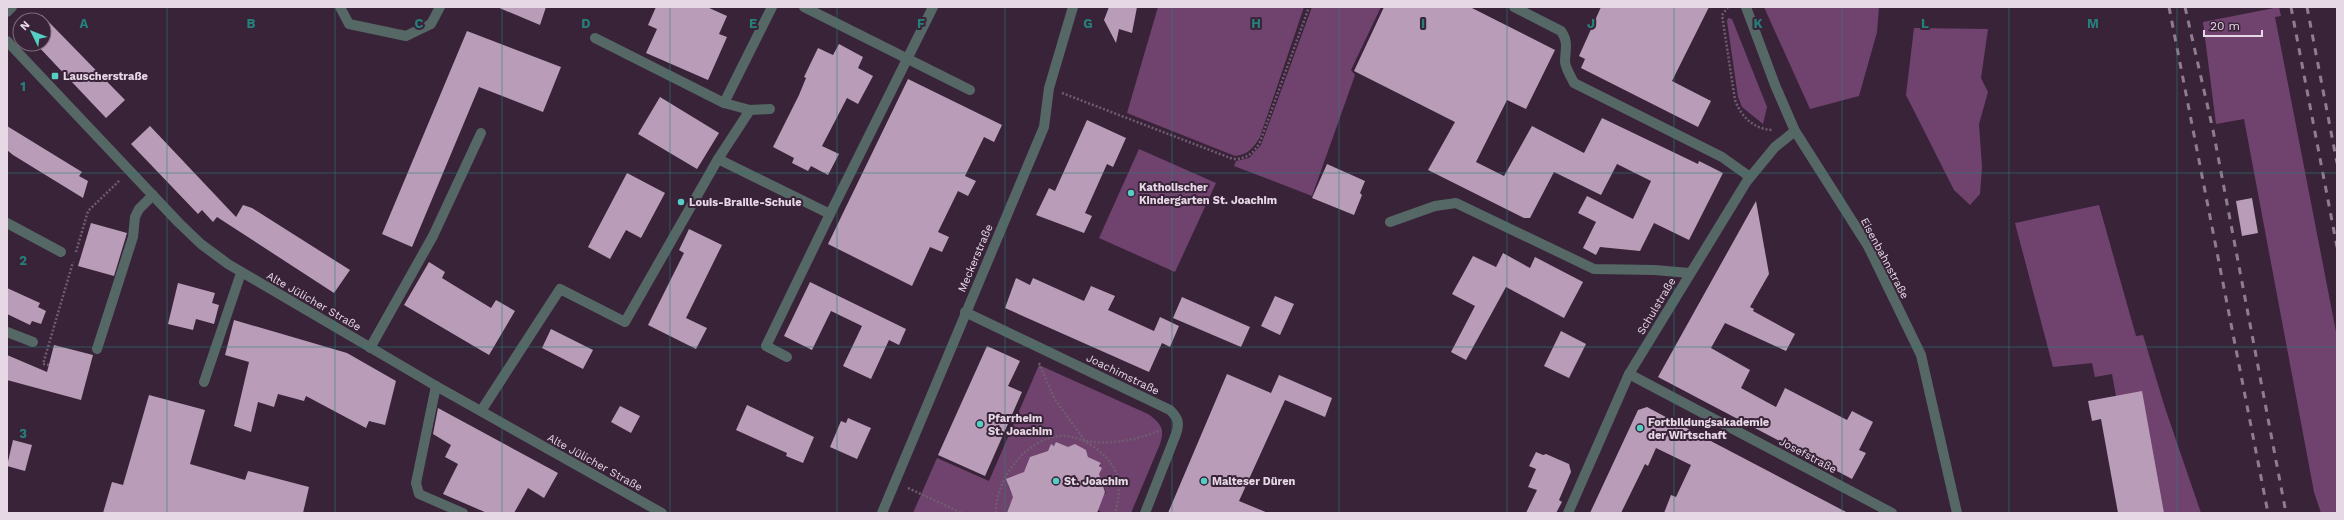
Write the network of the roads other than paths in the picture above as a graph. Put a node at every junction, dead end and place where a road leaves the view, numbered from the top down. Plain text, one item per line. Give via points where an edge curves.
1 (12, 7) edge
2 (340, 7) edge
3 (440, 7) edge
4 (772, 7) edge
5 (804, 7) edge
6 (933, 7) edge
7 (1073, 7) edge
8 (1514, 7) edge
9 (1746, 7) edge
10 (7, 12) edge
11 (595, 38) dead end
12 (7, 41) edge
13 (907, 59) junction
14 (970, 90) dead end
15 (724, 103) junction
16 (770, 109) dead end
17 (750, 110) junction
18 (1795, 131) junction
19 (482, 133) dead end
20 (718, 159) junction
21 (1750, 177) junction
22 (153, 195) junction
23 (830, 214) junction
24 (1390, 222) dead end
25 (7, 223) edge
26 (61, 252) dead end
27 (241, 273) junction
28 (1690, 273) junction
29 (965, 312) junction
30 (7, 332) edge
31 (34, 342) dead end
32 (370, 348) junction
33 (97, 349) dead end
34 (787, 357) dead end
35 (1629, 374) junction
36 (204, 382) dead end
37 (436, 386) junction
38 (481, 411) junction
39 (463, 513) edge
40 (662, 513) edge
41 (882, 513) edge
42 (1146, 513) edge
43 (1568, 513) edge
44 (1892, 513) edge
45 (1957, 513) edge

1 - 10 street
2 - 3 street via 349,24 406,36 431,24
4 - 15 street
5 - 13 street
6 - 13 street
7 - 29 street, Meckerstraße via 1049,88 1044,126
8 - 21 street via 1561,31 1566,37 1565,63 1574,83 1722,157
9 - 18 street, Eisenbahnstraße
11 - 15 street
12 - 22 street, Alte Jülicher Straße
13 - 14 street
13 - 23 street
15 - 17 street
16 - 17 street
17 - 20 street
18 - 21 street, Schulstraße via 1776,147
18 - 45 street, Eisenbahnstraße via 1868,246 1921,355
19 - 32 street via 436,230
20 - 23 street
20 - 38 street via 625,322 560,289
21 - 28 street, Schulstraße
22 - 27 street, Alte Jülicher Straße via 201,244
22 - 33 street via 135,217 133,237
23 - 34 street via 766,346
24 - 28 street via 1435,206 1456,203 1594,269
25 - 26 street
27 - 32 street, Alte Jülicher Straße
27 - 36 street
28 - 35 street, Schulstraße
29 - 41 street, Meckerstraße
29 - 42 street, Joachimstraße via 1170,410 1178,417 1179,425
30 - 31 street
32 - 37 street, Alte Jülicher Straße
35 - 43 street, Schulstraße
35 - 44 street, Josefstraße
37 - 38 street, Alte Jülicher Straße
37 - 39 street via 416,483 417,490 420,494
38 - 40 street, Alte Jülicher Straße

